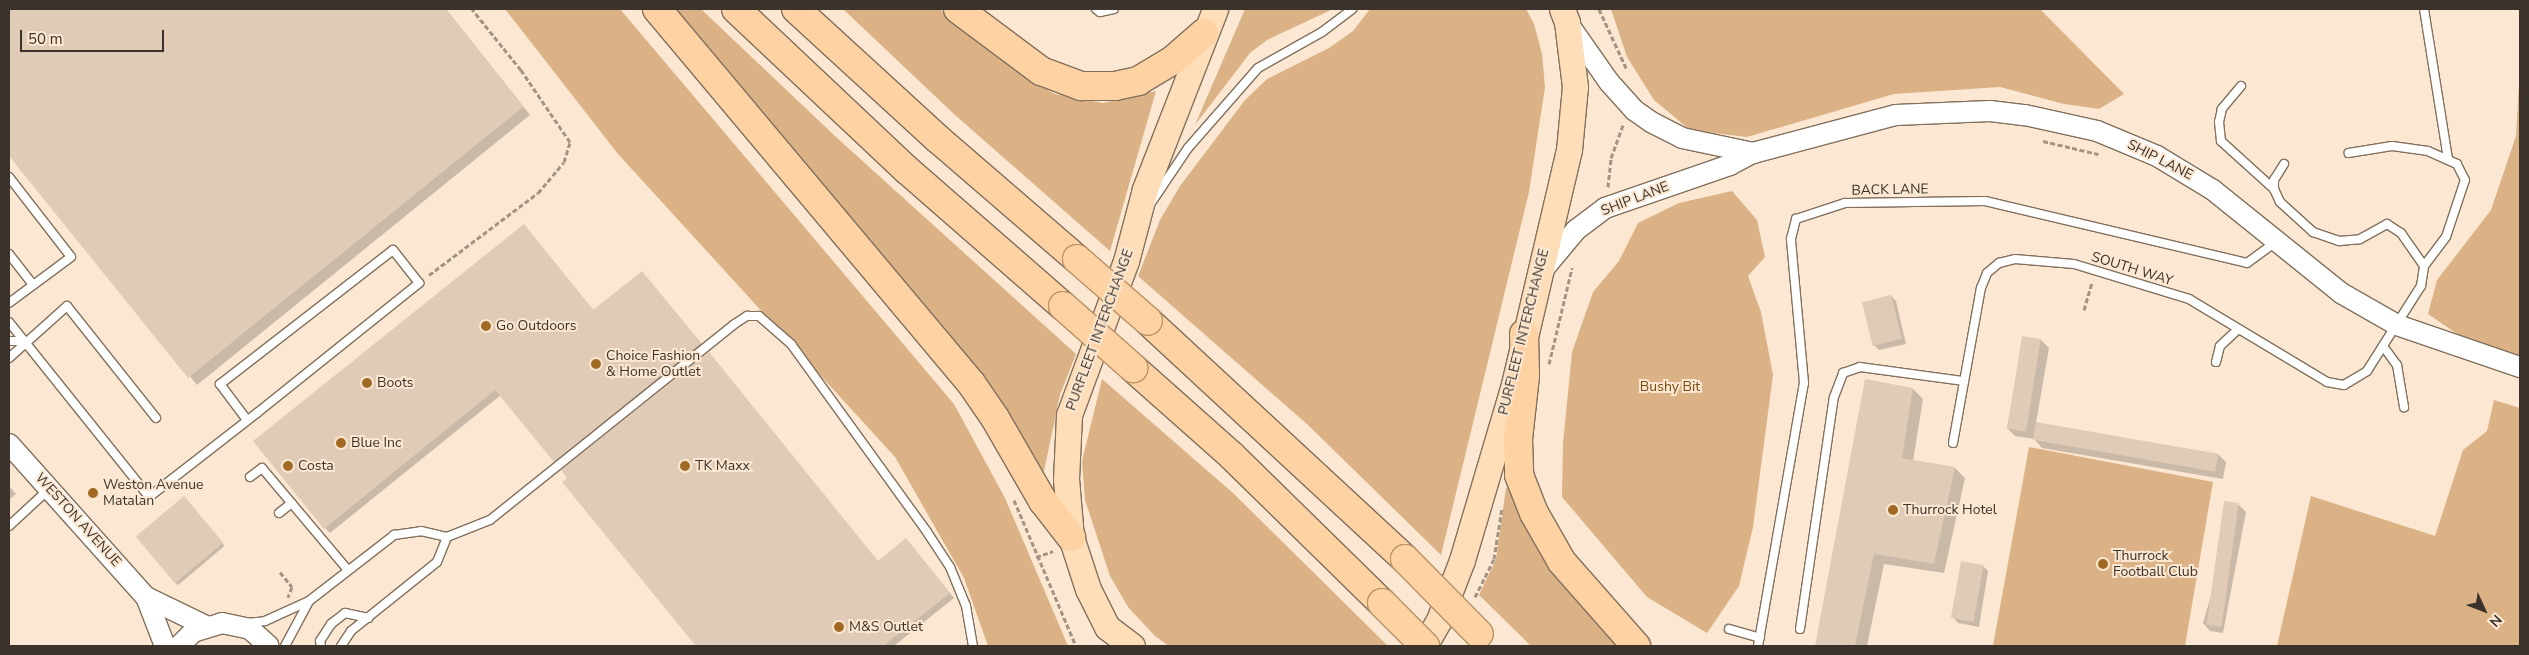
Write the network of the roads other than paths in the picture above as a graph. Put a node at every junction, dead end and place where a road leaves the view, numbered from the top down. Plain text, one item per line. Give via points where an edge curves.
1 (657, 9) edge
2 (736, 9) edge
3 (796, 9) edge
4 (958, 9) edge
5 (1096, 9) edge
6 (1114, 9) edge
7 (1215, 9) edge
8 (1352, 9) edge
9 (2424, 9) edge
10 (1565, 15) edge
11 (1204, 33) junction
12 (2241, 86) dead end
13 (2349, 152) dead end
14 (1753, 153) junction
15 (2448, 160) junction
16 (2284, 164) dead end
17 (9, 177) edge
18 (2274, 189) junction
19 (1139, 221) junction
20 (2276, 242) junction
21 (9, 254) edge
22 (2424, 266) junction
23 (1538, 275) junction
24 (33, 285) junction
25 (9, 303) edge
26 (9, 322) edge
27 (2397, 325) junction
28 (2238, 329) junction
29 (1524, 334) junction
30 (9, 341) edge
31 (26, 341) junction
32 (2383, 346) junction
33 (9, 358) edge
34 (2216, 362) dead end
35 (2520, 367) edge
36 (1964, 381) junction
37 (2404, 407) dead end
38 (156, 418) dead end
39 (246, 420) junction
40 (9, 444) edge
41 (1953, 444) dead end
42 (250, 477) dead end
43 (50, 488) junction
44 (292, 503) junction
45 (279, 513) dead end
46 (9, 526) edge
47 (447, 537) junction
48 (1071, 537) junction
49 (347, 569) junction
50 (146, 597) junction
51 (309, 600) junction
52 (368, 618) junction
53 (235, 624) junction
54 (206, 626) junction
55 (1729, 629) dead end
56 (1800, 629) dead end
57 (1109, 636) edge
58 (1760, 638) junction
59 (1485, 640) edge
60 (165, 646) edge
61 (178, 646) edge
62 (269, 646) edge
63 (285, 646) edge
64 (321, 646) edge
65 (341, 646) edge
66 (973, 646) edge
67 (1132, 646) edge
68 (1424, 646) edge
69 (1636, 646) edge
70 (1758, 646) edge

1 - 48 highway via 970,383 995,418 1043,501
2 - 68 highway, bridge via 907,170 1232,456
3 - 59 highway, bridge via 938,139 1148,321 1405,559
4 - 11 highway via 1041,70 1060,80 1098,87 1138,81 1173,60
5 - 6 lane via 1100,12
7 - 11 main road, PURFLEET INTERCHANGE
8 - 19 lane via 1322,32 1258,68 1188,148
9 - 15 lane
10 - 14 street, SHIP LANE via 1609,82 1645,118 1682,138
10 - 23 main road, PURFLEET INTERCHANGE via 1575,87 1573,121
11 - 19 main road, PURFLEET INTERCHANGE via 1146,189
12 - 18 lane via 2222,109 2219,122 2222,141
13 - 15 lane via 2392,146 2412,148
14 - 20 street, SHIP LANE via 1896,115 1943,110 2025,115 2096,131 2157,156 2213,190
14 - 23 street, SHIP LANE via 1730,165 1604,208 1576,230
15 - 22 lane via 2457,164 2464,180 2446,237
16 - 18 lane via 2274,180
17 - 24 lane via 71,257
18 - 22 lane via 2280,202 2312,232 2340,241 2360,239 2387,224 2401,233
19 - 48 main road, PURFLEET INTERCHANGE via 1069,415 1066,479
20 - 27 street, SHIP LANE via 2341,293
20 - 58 lane, BACK LANE via 2247,263 1985,202 1845,203 1796,218 1792,239 1804,383
21 - 24 lane
22 - 27 lane, SOUTH WAY via 2421,286
23 - 29 main road, PURFLEET INTERCHANGE
24 - 25 lane
26 - 31 lane
27 - 32 lane, SOUTH WAY
27 - 35 street, SHIP LANE
28 - 32 lane, SOUTH WAY via 2326,382 2344,384 2367,371
28 - 34 lane via 2226,336
28 - 36 lane, SOUTH WAY via 2189,299 2074,264 2031,259 1999,262 1987,273 1981,288
29 - 68 main road, PURFLEET INTERCHANGE via 1514,384 1462,560 1439,620
29 - 69 highway via 1525,376 1518,439 1520,475 1534,513 1562,562
30 - 31 lane
31 - 33 lane
31 - 38 lane via 67,306
31 - 39 lane via 149,498
32 - 37 lane via 2397,364
36 - 41 lane, SOUTH WAY
36 - 56 lane via 1860,367 1844,373 1834,397
39 - 39 lane via 220,384 393,250 419,283
40 - 43 street, WESTON AVENUE
42 - 44 lane via 262,468
43 - 46 lane
43 - 50 street, WESTON AVENUE
44 - 45 lane
44 - 49 lane
47 - 49 lane via 421,531 394,536
47 - 52 lane via 437,562
47 - 66 lane via 490,520 733,325 747,316 759,316 791,344 932,539 950,567 966,606
48 - 57 main road, PURFLEET INTERCHANGE via 1088,589
49 - 51 lane
50 - 54 street, WESTON AVENUE
50 - 60 street, WESTON AVENUE
51 - 53 lane via 265,621
51 - 63 lane
52 - 64 lane via 345,613 331,624 320,641
52 - 65 lane via 346,637
53 - 54 street
53 - 62 street via 250,629
54 - 61 street via 193,632
55 - 58 lane
57 - 67 main road, PURFLEET INTERCHANGE
58 - 70 lane, BACK LANE

